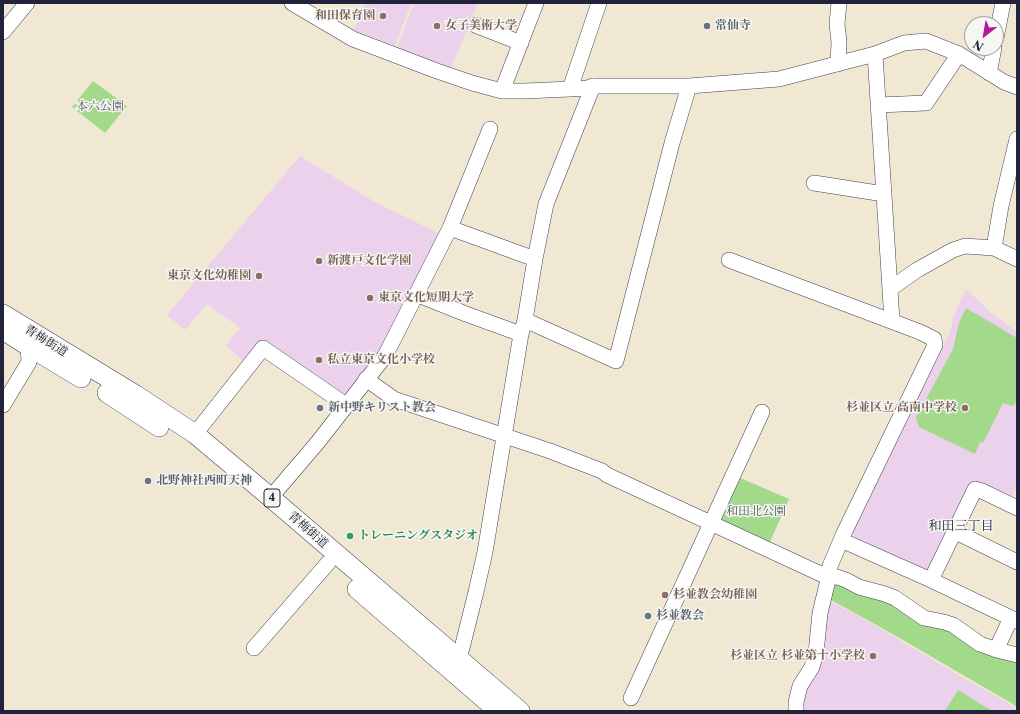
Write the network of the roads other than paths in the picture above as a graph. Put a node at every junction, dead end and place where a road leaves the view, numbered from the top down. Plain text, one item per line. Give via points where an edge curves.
1 (27, 3) edge
2 (536, 3) edge
3 (599, 3) edge
4 (839, 3) edge
5 (1003, 3) edge
6 (300, 5) edge
7 (1000, 16) edge
8 (475, 25) dead end
9 (3, 32) edge
10 (521, 43) junction
11 (875, 54) junction
12 (959, 54) junction
13 (992, 56) edge
14 (838, 64) junction
15 (989, 73) junction
16 (593, 86) junction
17 (689, 86) junction
18 (1017, 87) edge
19 (570, 89) junction
20 (502, 91) junction
21 (878, 105) junction
22 (490, 129) dead end
23 (1017, 139) edge
24 (814, 183) dead end
25 (884, 194) junction
26 (450, 228) junction
27 (994, 248) junction
28 (1017, 258) edge
29 (535, 259) junction
30 (729, 260) dead end
31 (890, 289) junction
32 (416, 294) junction
33 (3, 314) edge
34 (892, 321) junction
35 (523, 327) junction
36 (3, 330) edge
37 (28, 346) junction
38 (366, 379) junction
39 (3, 404) edge
40 (346, 406) junction
41 (762, 412) dead end
42 (195, 434) junction
43 (505, 436) junction
44 (270, 497) junction
45 (1017, 508) edge
46 (711, 524) junction
47 (954, 531) junction
48 (841, 540) junction
49 (1017, 562) edge
50 (328, 563) junction
51 (829, 576) junction
52 (931, 580) junction
53 (1014, 620) edge
54 (254, 648) dead end
55 (996, 650) junction
56 (1017, 654) edge
57 (458, 657) junction
58 (631, 698) dead end
59 (498, 711) edge
60 (520, 711) edge
61 (796, 711) edge

1 - 9 street
2 - 10 street
3 - 19 street
4 - 14 street
5 - 7 street
6 - 20 street via 353,39 437,71
8 - 10 street
10 - 20 street
11 - 12 street via 904,43 926,41
11 - 14 street
11 - 21 street
12 - 15 street
12 - 21 street via 926,103
13 - 15 street
14 - 17 street via 779,79
15 - 18 street
16 - 17 street
16 - 19 street
16 - 29 street via 546,204
17 - 35 street via 616,360
19 - 20 street
21 - 25 street
22 - 26 street
23 - 27 street via 1002,206 1004,224
24 - 25 street
25 - 31 street
26 - 29 street
26 - 32 street
27 - 28 street
27 - 31 street via 965,246 953,250
29 - 35 street
30 - 34 street
31 - 34 street
32 - 35 street via 466,314
32 - 38 street via 385,356
33 - 42 main road, 青梅街道 / 4
34 - 48 street via 934,339 935,345
35 - 43 street
36 - 37 main road, 青梅街道 / 4
37 - 39 street via 29,362
37 - 50 main road, 青梅街道 / 4 via 192,448 263,505
38 - 40 street
38 - 43 street via 394,399
40 - 42 street via 263,348
40 - 44 street
41 - 46 street
42 - 44 main road, 青梅街道 / 4
43 - 46 street via 602,472
43 - 57 street via 485,552
44 - 57 main road, 青梅街道 / 4
45 - 47 street via 975,489
46 - 51 street via 823,576
46 - 58 street
47 - 49 street
47 - 52 street
48 - 51 street via 830,566
48 - 52 street
50 - 54 street
50 - 59 main road, 青梅街道 / 4
51 - 55 street via 895,598 924,618 953,625 980,644
51 - 61 street via 820,613 816,653 812,667 800,686
52 - 53 street
53 - 55 street
55 - 56 street
57 - 60 main road, 青梅街道 / 4

